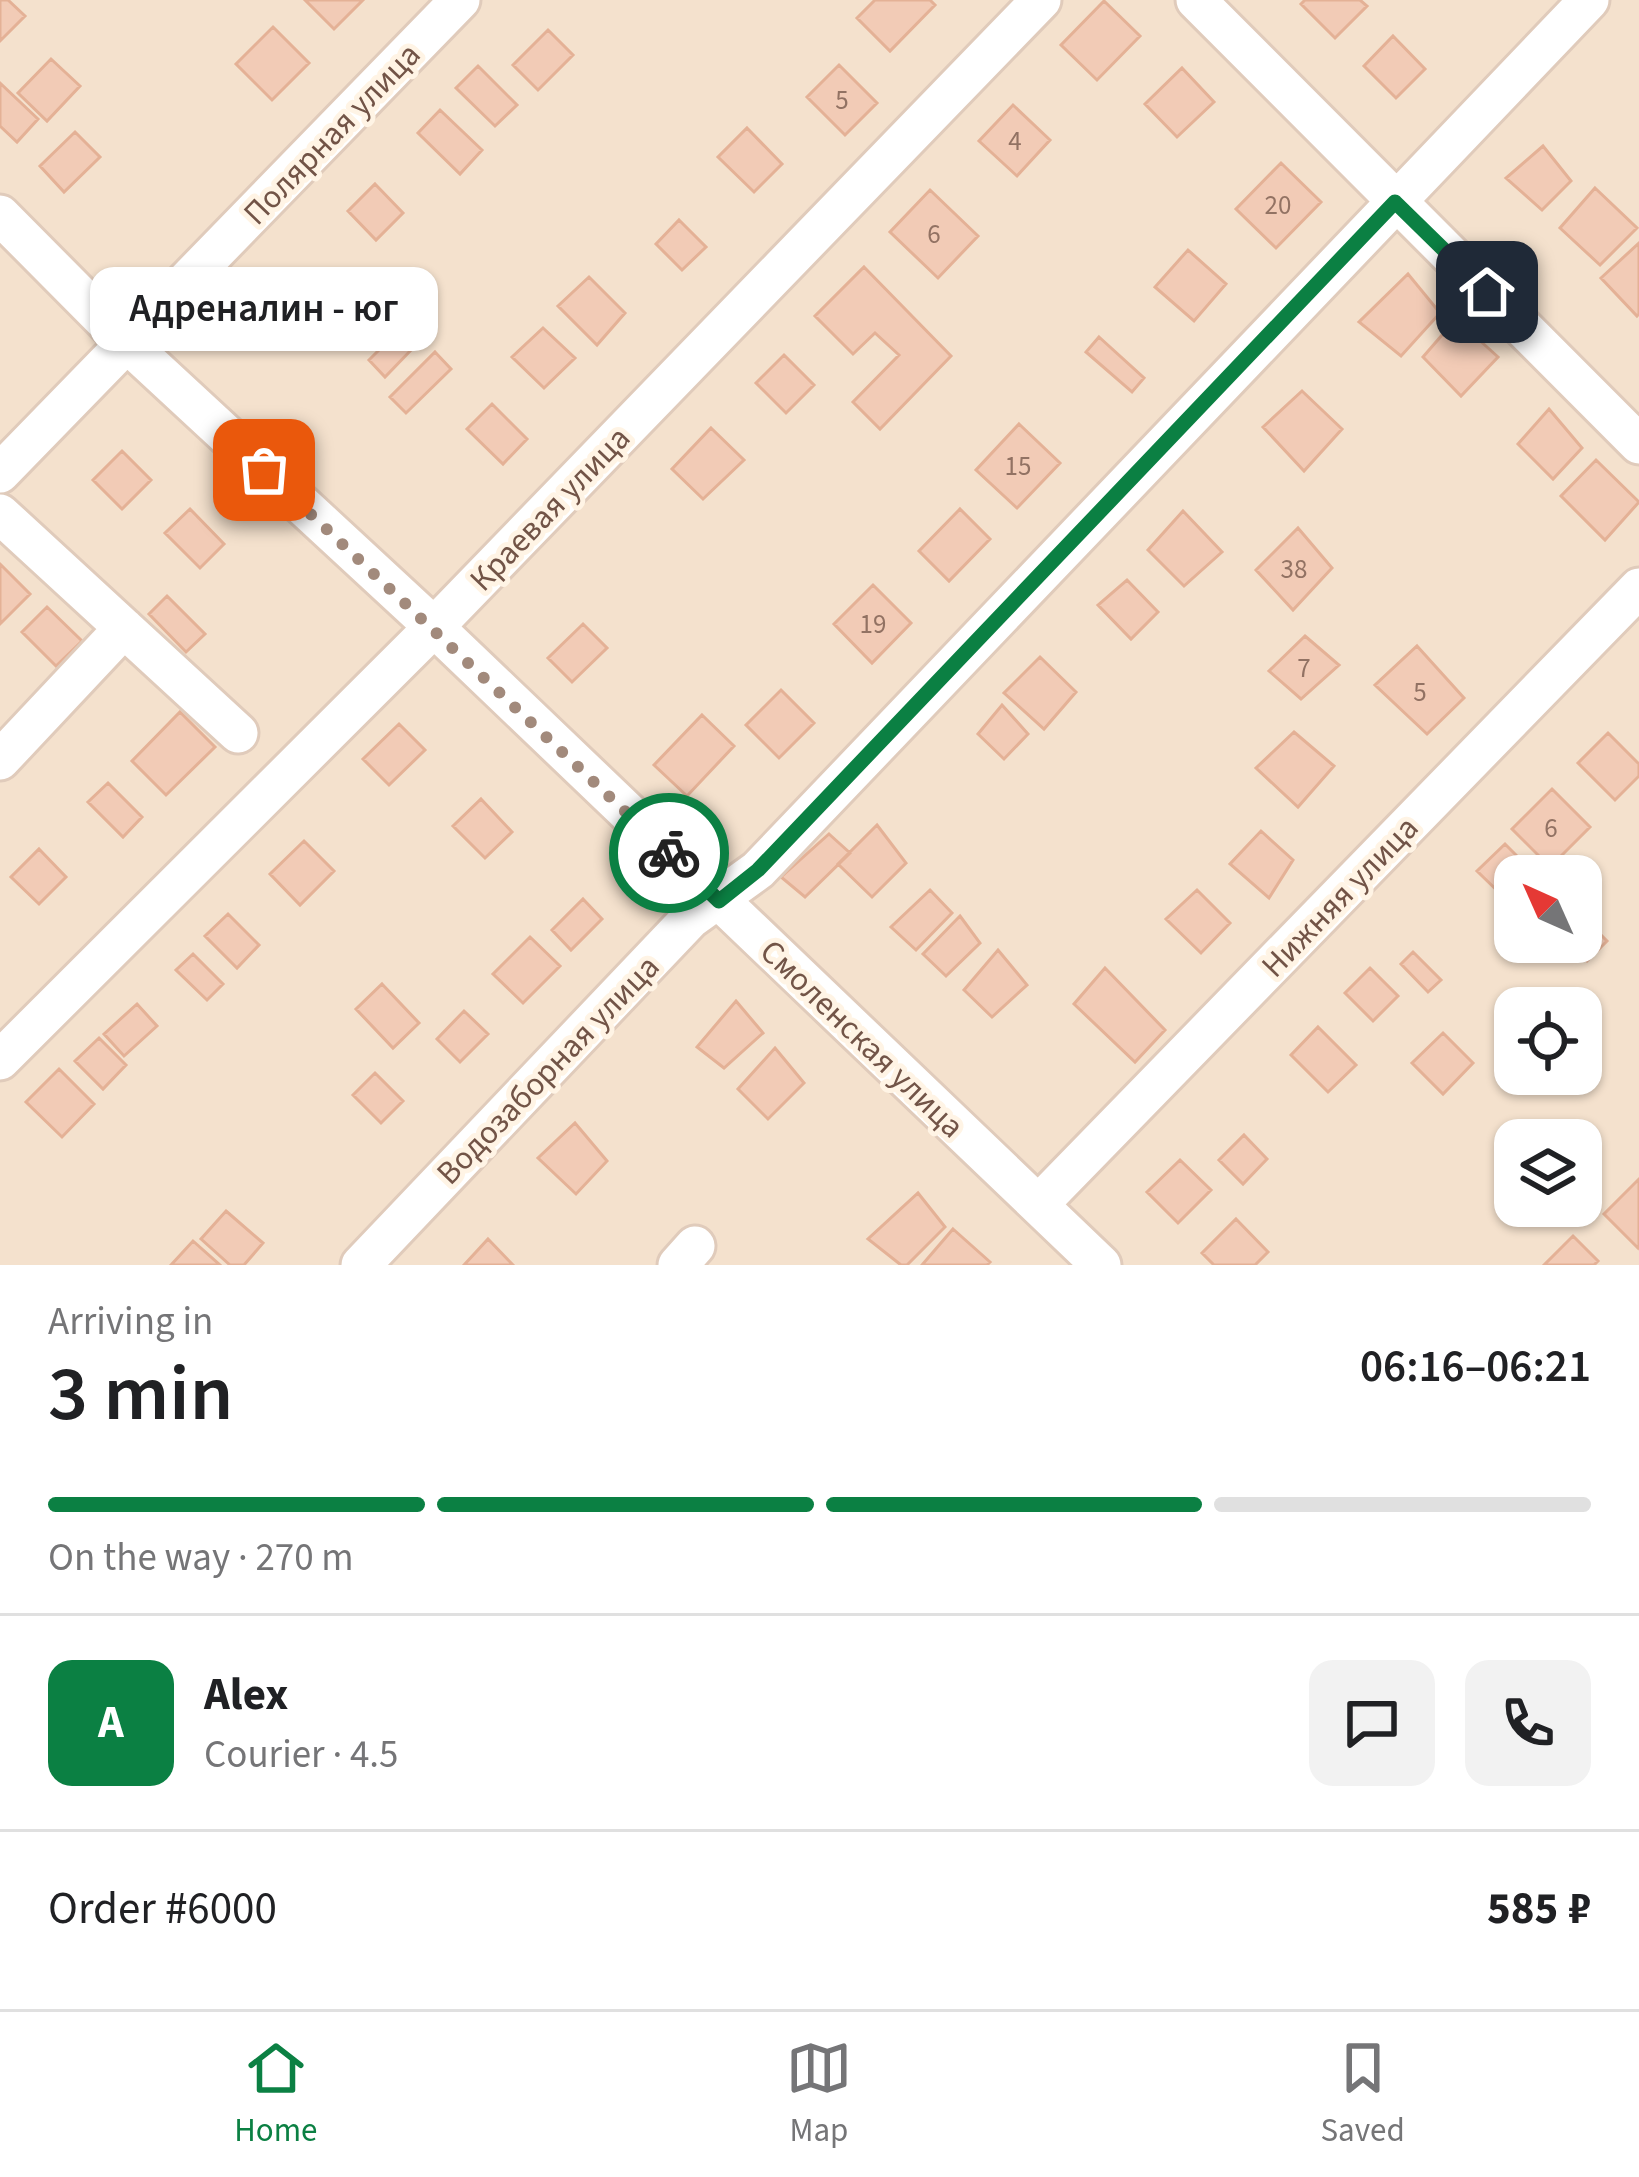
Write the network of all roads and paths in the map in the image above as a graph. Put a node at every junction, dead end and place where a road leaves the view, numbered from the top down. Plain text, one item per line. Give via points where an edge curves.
1 (460, 0) edge
2 (1041, 0) edge
3 (1196, 0) edge
4 (1589, 0) edge
5 (1395, 202) junction
6 (0, 215) edge
7 (128, 344) junction
8 (1639, 444) edge
9 (0, 472) edge
10 (0, 514) edge
11 (1639, 588) edge
12 (434, 627) junction
13 (124, 628) junction
14 (238, 733) dead end
15 (0, 760) edge
16 (719, 901) junction
17 (0, 1060) edge
18 (1039, 1204) junction
19 (361, 1265) edge
20 (1101, 1265) edge

1 - 7 street, Полярная улица
2 - 12 street, Краевая улица
3 - 5 street
4 - 5 street, Водозаборная улица
5 - 8 street
5 - 16 street, Водозаборная улица via 758,870
6 - 7 street, Смоленская улица
7 - 9 street, Полярная улица
7 - 12 street, Смоленская улица
10 - 13 street
11 - 18 street, Нижняя улица
12 - 16 street, Смоленская улица
12 - 17 street, Краевая улица
13 - 14 street
13 - 15 street
16 - 18 street, Смоленская улица
16 - 19 street, Водозаборная улица via 690,919
18 - 20 street, Смоленская улица

